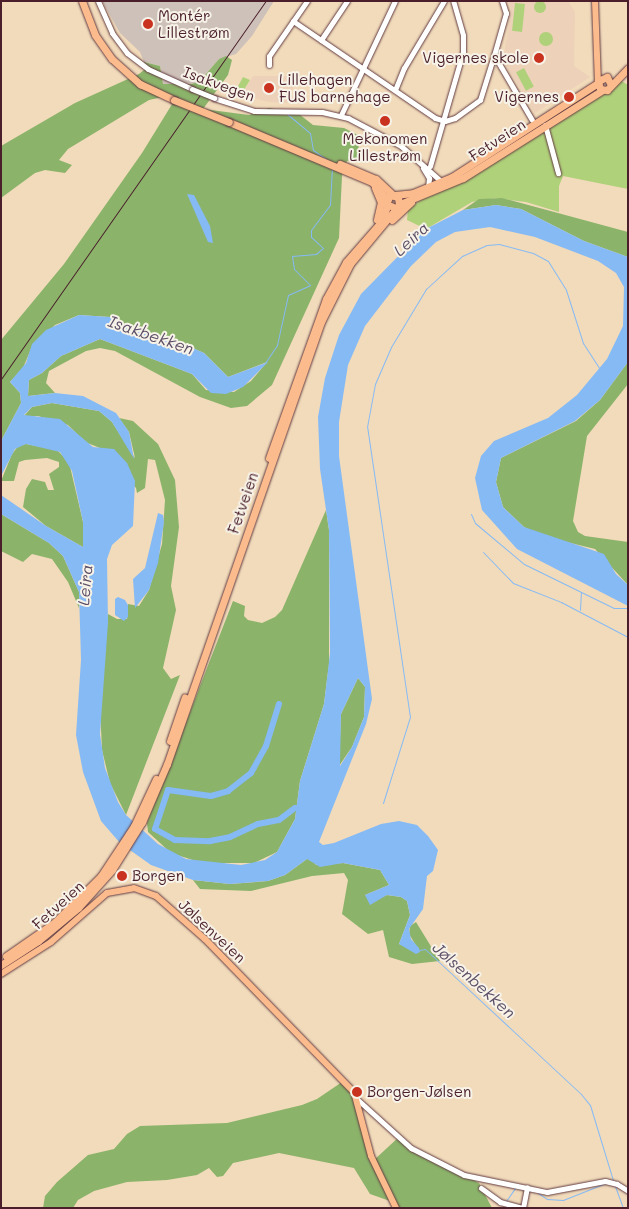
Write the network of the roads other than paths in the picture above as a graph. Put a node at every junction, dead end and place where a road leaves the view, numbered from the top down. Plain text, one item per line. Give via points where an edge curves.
1 (82, 1) edge
2 (98, 1) edge
3 (307, 1) edge
4 (347, 1) edge
5 (395, 1) edge
6 (444, 1) edge
7 (453, 1) edge
8 (502, 1) edge
9 (595, 1) edge
10 (293, 21) junction
11 (321, 40) junction
12 (494, 55) junction
13 (598, 58) junction
14 (269, 65) dead end
15 (628, 67) edge
16 (363, 69) junction
17 (605, 76) junction
18 (598, 82) junction
19 (611, 85) junction
20 (395, 90) junction
21 (604, 90) junction
22 (341, 116) junction
23 (532, 120) dead end
24 (445, 121) junction
25 (545, 125) junction
26 (297, 150) junction
27 (417, 159) junction
28 (430, 166) dead end
29 (558, 173) dead end
30 (361, 178) junction
31 (442, 182) junction
32 (426, 191) junction
33 (391, 199) junction
34 (398, 206) junction
35 (372, 234) junction
36 (121, 853) junction
37 (1, 959) edge
38 (1, 965) edge
39 (1, 974) edge
40 (357, 1099) junction
41 (527, 1187) junction
42 (481, 1188) dead end
43 (628, 1191) edge
44 (396, 1208) edge
45 (522, 1208) edge

1 - 26 highway, bridge via 95,36 112,59 140,84
2 - 22 street, Isakvegen, bridge via 112,33 127,53 148,69 214,98 254,111
3 - 10 street
4 - 11 street
5 - 16 street
6 - 20 street via 404,68
7 - 24 street via 464,43
8 - 12 street via 506,13
9 - 13 main road
10 - 11 street
10 - 14 street via 269,56
11 - 16 street
12 - 23 street
12 - 24 street via 480,100 455,118
13 - 17 main road
13 - 18 main road
15 - 17 highway
15 - 19 highway
16 - 20 street
16 - 22 street
17 - 18 highway, Fetveien
17 - 19 highway via 611,80
18 - 21 highway
18 - 31 highway, Fetveien
19 - 21 highway, Fetveien
20 - 24 street
21 - 25 highway, Fetveien
22 - 27 street, Isakvegen via 393,142
24 - 28 street
25 - 29 street
25 - 32 highway, Fetveien via 463,178
26 - 30 highway
26 - 33 highway via 369,176
27 - 31 street, Isakvegen
27 - 32 street, Isakvegen via 429,178
30 - 33 highway via 378,186
30 - 35 highway via 375,188 381,202
31 - 32 highway, Fetveien
32 - 33 highway, Fetveien
32 - 34 highway, Fetveien
32 - 35 highway
33 - 34 highway
33 - 34 highway
33 - 35 highway, Fetveien
34 - 35 highway, Fetveien
35 - 36 highway, Fetveien via 341,269 317,320 162,763 140,820
36 - 37 highway, Fetveien via 69,909
36 - 38 highway, Fetveien via 72,914
39 - 40 main road, Jølsenveien via 51,942 107,893 128,888 145,890 160,899 205,939
40 - 41 street, Jølsenveien via 406,1143 431,1160 468,1176
40 - 44 main road via 369,1150
41 - 43 street, Jølsenveien via 557,1192 608,1181
41 - 45 street
42 - 45 street via 500,1202

